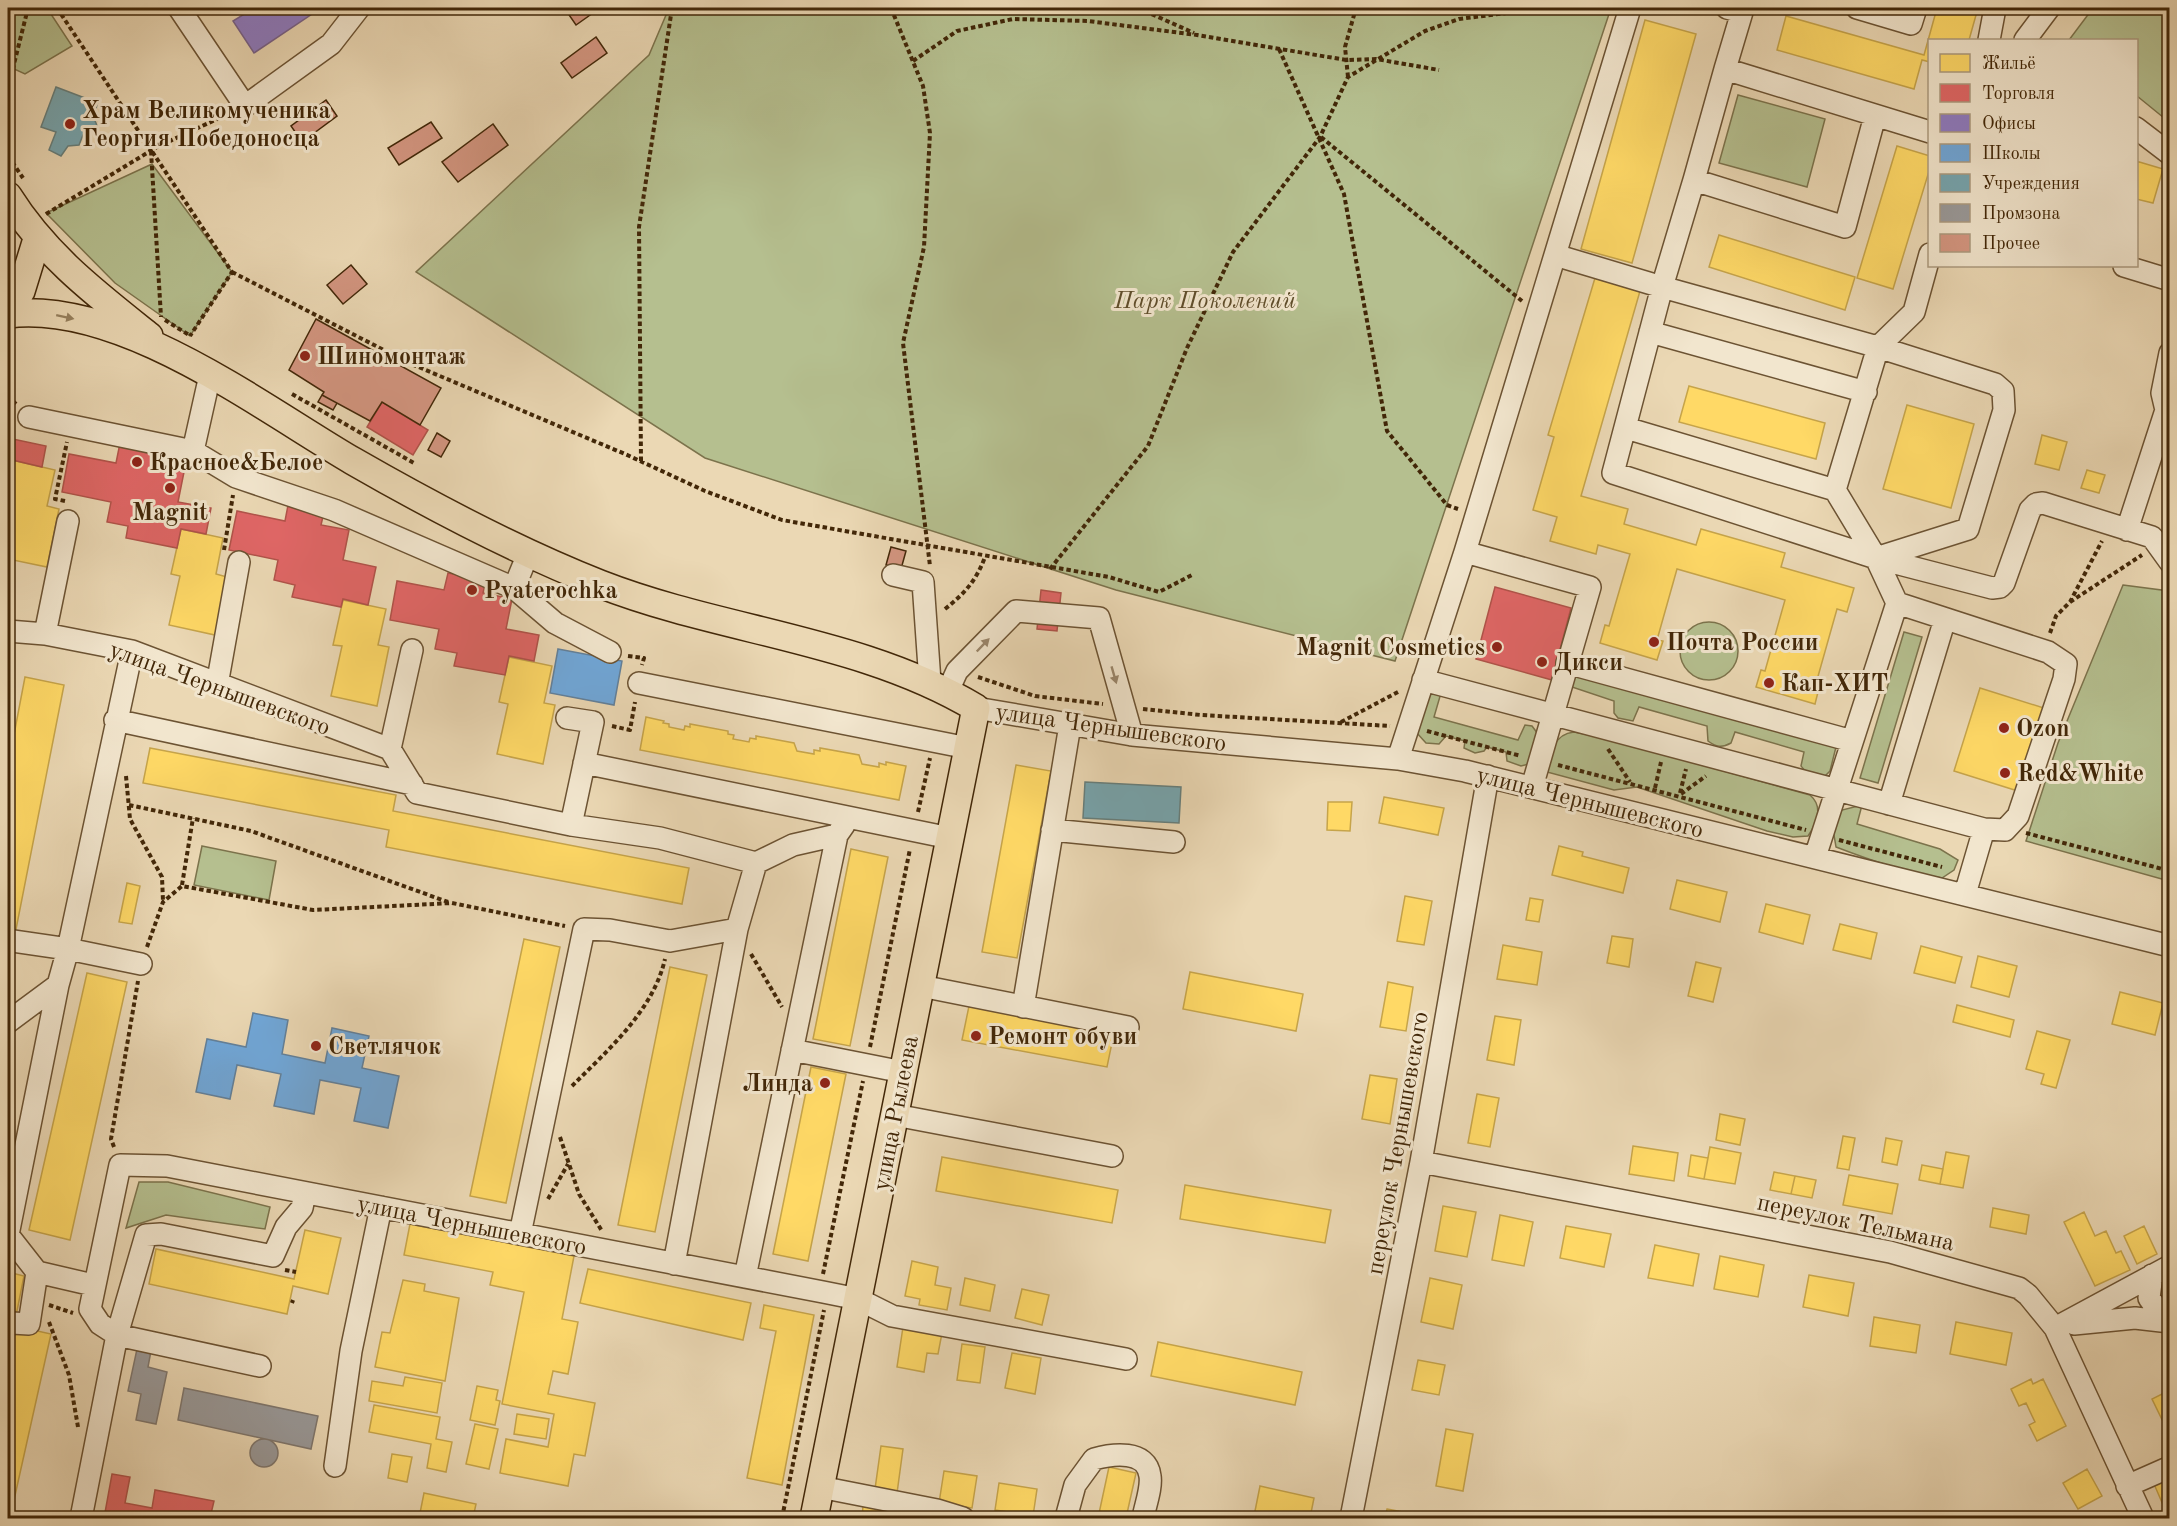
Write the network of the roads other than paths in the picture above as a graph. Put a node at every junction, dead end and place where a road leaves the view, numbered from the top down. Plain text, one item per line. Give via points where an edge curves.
1 (179, 8) edge
2 (359, 8) edge
3 (1630, 8) edge
4 (1857, 8) edge
5 (1916, 8) edge
6 (1995, 8) edge
7 (2049, 8) edge
8 (1737, 9) edge
9 (1989, 39) edge
10 (2026, 39) edge
11 (1725, 69) junction
12 (1875, 116) junction
13 (2138, 130) edge
14 (1928, 132) edge
15 (2169, 154) edge
16 (1694, 180) junction
17 (8, 196) edge
18 (37, 239) junction
19 (1555, 255) junction
20 (1928, 258) edge
21 (2127, 267) edge
22 (2169, 280) edge
23 (1662, 287) junction
24 (8, 314) edge
25 (1650, 332) junction
26 (182, 345) junction
27 (1878, 347) junction
28 (2169, 353) edge
29 (210, 375) junction
30 (1866, 392) junction
31 (2168, 410) edge
32 (29, 417) dead end
33 (1626, 428) junction
34 (193, 451) junction
35 (1835, 490) junction
36 (68, 521) road end
37 (2118, 527) junction
38 (1465, 552) junction
39 (528, 554) junction
40 (2164, 554) edge
41 (1876, 558) junction
42 (239, 562) road end
43 (893, 575) dead end
44 (514, 588) junction
45 (1897, 603) junction
46 (1945, 619) junction
47 (10, 628) edge
48 (45, 634) junction
49 (412, 650) dead end
50 (132, 651) junction
51 (610, 652) road end
52 (1567, 663) junction
53 (1423, 680) junction
54 (639, 683) road end
55 (217, 685) junction
56 (939, 686) junction
57 (976, 708) junction
58 (1552, 712) junction
59 (567, 718) dead end
60 (116, 720) junction
61 (1070, 724) junction
62 (1132, 735) junction
63 (1852, 741) junction
64 (968, 748) junction
65 (390, 749) junction
66 (1398, 759) junction
67 (584, 763) junction
68 (1488, 776) junction
69 (412, 784) junction
70 (1532, 787) junction
71 (1836, 790) junction
72 (1889, 804) junction
73 (571, 825) junction
74 (843, 826) junction
75 (1052, 830) junction
76 (1984, 830) junction
77 (950, 838) junction
78 (1174, 842) dead end
79 (1815, 857) junction
80 (756, 863) junction
81 (1965, 894) junction
82 (737, 929) junction
83 (13, 941) dead end
84 (2169, 946) edge
85 (68, 949) junction
86 (141, 964) road end
87 (58, 985) junction
88 (921, 986) junction
89 (1023, 1007) junction
90 (8, 1022) edge
91 (1128, 1027) dead end
92 (794, 1041) junction
93 (903, 1072) junction
94 (895, 1115) junction
95 (1112, 1155) dead end
96 (1421, 1162) junction
97 (305, 1193) junction
98 (381, 1207) junction
99 (520, 1234) junction
100 (674, 1264) junction
101 (2161, 1271) edge
102 (37, 1272) junction
103 (745, 1277) junction
104 (93, 1285) junction
105 (858, 1299) junction
106 (2168, 1322) edge
107 (8, 1326) edge
108 (2055, 1328) junction
109 (117, 1335) junction
110 (1126, 1359) dead end
111 (260, 1366) dead end
112 (335, 1466) dead end
113 (2169, 1467) edge
114 (2127, 1486) junction
115 (820, 1487) junction
116 (81, 1518) edge
117 (814, 1518) edge
118 (963, 1518) edge
119 (1066, 1518) edge
120 (1143, 1518) edge
121 (1352, 1518) edge
122 (2143, 1518) edge

1 - 2 street via 245,106 331,44
3 - 19 street
4 - 5 street via 1911,24
6 - 9 street
7 - 10 street
8 - 11 street
11 - 12 street
11 - 16 street
12 - 14 street
12 - 16 street via 1845,226
13 - 15 street
16 - 23 street
17 - 18 main road
18 - 24 main road via 21,291
18 - 26 main road via 91,291
19 - 23 street
19 - 38 street
20 - 27 street via 1914,312
21 - 22 street
23 - 25 street
23 - 27 street
24 -> 26 main road, улица Чернышевского via 42,312
25 - 30 street
25 - 33 street
26 - 29 main road, улица Чернышевского
27 - 30 street
27 - 41 street via 1995,384 2003,391 2004,410 1968,529
28 - 31 street via 2162,393
29 - 34 street
29 - 39 main road, улица Чернышевского via 458,520
30 - 35 street
31 - 37 street
32 - 34 street
33 - 35 street
33 - 41 street via 1613,473
34 - 44 street via 236,477 334,510
35 - 41 street
36 - 48 street
37 - 40 street via 2152,537
37 - 41 street via 2036,504 2030,510 2000,587
38 - 52 street via 1590,587
38 - 53 street
39 - 44 street
39 - 56 main road, улица Чернышевского via 602,585 689,613 834,650
41 - 45 street
42 - 55 street
43 - 56 street via 923,582
44 - 51 street via 555,623
45 - 46 street
45 - 63 street
46 - 72 street
46 - 76 street via 2044,650 2066,664 2018,816 2008,829
47 - 48 street, улица Чернышевского
48 - 50 street, улица Чернышевского
49 - 65 street
50 - 55 street, улица Чернышевского
50 - 60 street
52 - 58 street
52 - 63 street
53 - 58 street
53 - 66 street
54 - 64 street
55 - 65 street, улица Чернышевского
56 - 57 main road, улица Чернышевского
56 -> 62 street via 1016,611 1099,618
57 - 61 street, улица Чернышевского
57 - 64 main road, улица Рылеева
58 - 70 street
58 - 71 street
59 - 67 street via 593,722
60 - 69 street
60 - 85 street
61 - 62 street, улица Чернышевского
61 - 75 street
62 - 66 street, улица Чернышевского
63 - 71 street
64 - 77 main road, улица Рылеева
65 - 69 street
66 - 68 street, улица Чернышевского
67 - 73 street
67 - 74 street
68 - 70 street, улица Чернышевского
68 - 96 street, переулок Чернышевского
69 - 73 street via 417,793
70 - 79 street, улица Чернышевского
71 - 72 street
71 - 79 street
72 - 76 street
73 - 80 street via 660,838
74 - 77 street via 915,831
74 - 80 street
74 - 92 street
75 - 78 street
75 - 89 street
76 - 81 street
77 - 88 main road, улица Рылеева
79 - 81 street, улица Чернышевского
80 - 82 street
81 - 84 street, улица Чернышевского
82 - 99 street via 670,941 584,929
82 - 100 street
83 - 85 street
85 - 86 street
85 - 87 street
87 - 90 street
87 - 102 street via 8,1235
88 - 89 street
88 - 93 main road, улица Рылеева
89 - 91 street
92 - 93 street via 866,1065
92 - 103 street
93 - 94 main road, улица Рылеева
94 - 95 street
94 - 105 main road, улица Рылеева
96 - 108 street, переулок Тельмана via 1900,1255 2019,1288
96 - 121 street, переулок Чернышевского
97 - 98 street, улица Чернышевского
97 - 104 street, улица Чернышевского via 167,1166 120,1165
97 - 109 street via 302,1208 286,1227 273,1256 161,1234 146,1235
98 - 99 street, улица Чернышевского
98 - 112 street via 351,1351
99 - 100 street, улица Чернышевского
100 - 103 street, улица Чернышевского
101 - 106 street via 2149,1298
101 - 108 street
102 - 104 street
102 - 107 street via 28,1324
103 - 105 street, улица Чернышевского
104 - 109 street via 90,1309 100,1324
105 - 110 street, улица Чернышевского via 892,1316
105 - 115 main road, улица Рылеева
106 - 108 street via 2106,1319
108 - 114 street, переулок Тельмана
109 - 111 street
109 - 116 street
113 - 114 street
114 - 122 street, переулок Тельмана
115 - 117 main road, улица Рылеева
115 - 118 street
119 - 120 street via 1075,1485 1094,1459 1124,1454 1145,1465 1150,1476

